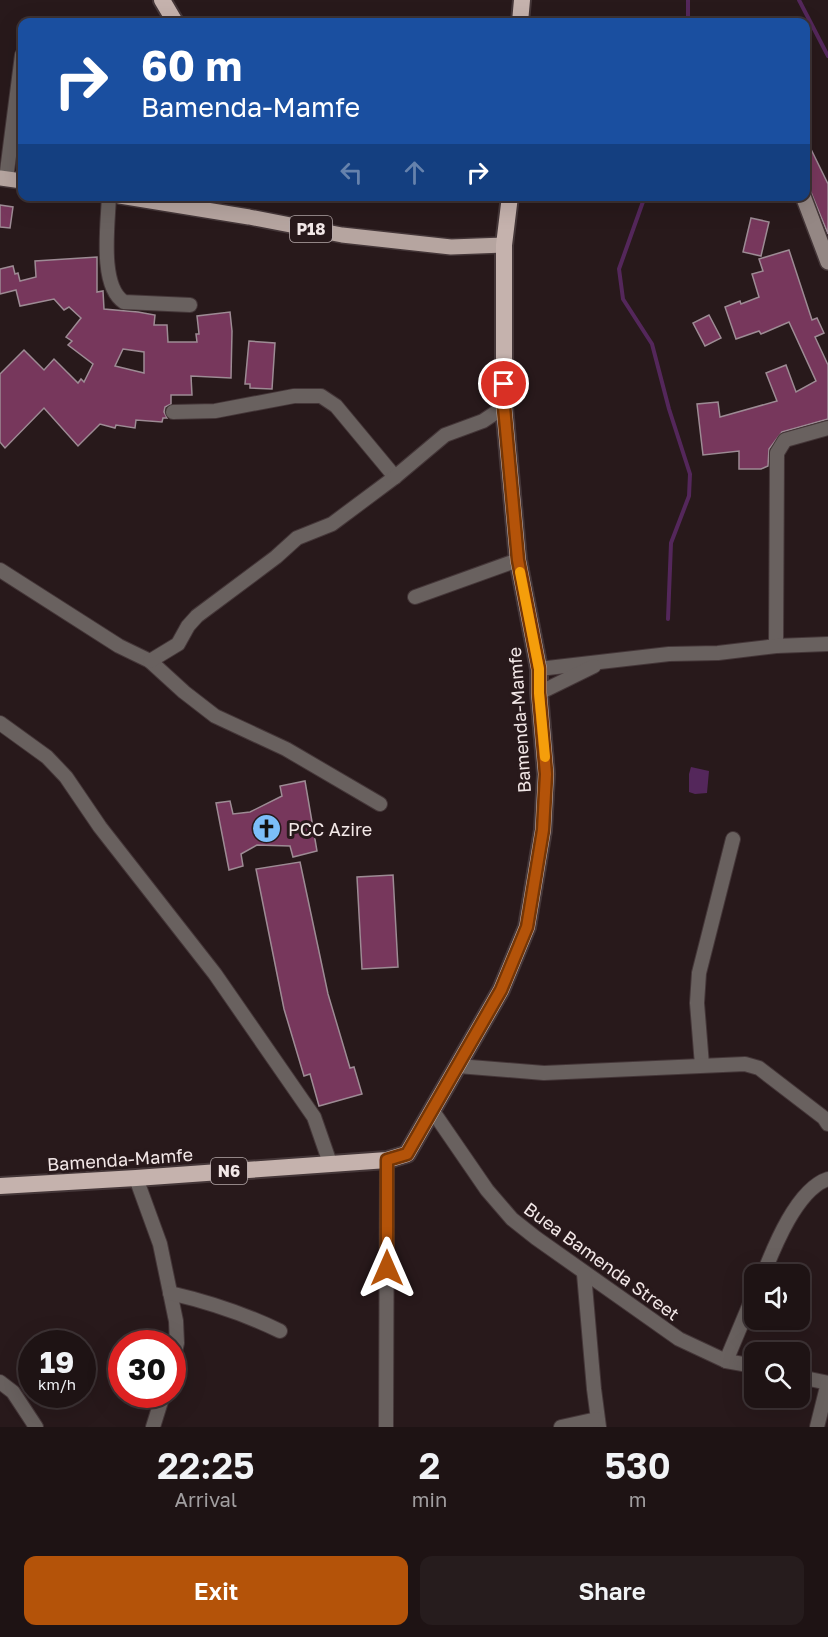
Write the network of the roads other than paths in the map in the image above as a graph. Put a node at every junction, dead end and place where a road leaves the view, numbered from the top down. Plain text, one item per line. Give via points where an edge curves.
1 (162, 0) edge
2 (522, 0) edge
3 (173, 18) edge
4 (520, 18) edge
5 (18, 81) edge
6 (3, 178) edge
7 (18, 180) edge
8 (109, 201) edge
9 (151, 201) edge
10 (509, 201) edge
11 (805, 201) edge
12 (504, 245) junction
13 (828, 262) edge
14 (190, 305) dead end
15 (504, 407) junction
16 (173, 412) dead end
17 (828, 428) edge
18 (395, 477) junction
19 (518, 560) junction
20 (0, 570) edge
21 (415, 597) dead end
22 (828, 644) edge
23 (776, 646) junction
24 (605, 660) junction
25 (150, 661) junction
26 (539, 669) junction
27 (539, 693) junction
28 (0, 723) edge
29 (380, 804) dead end
30 (733, 839) dead end
31 (702, 1065) junction
32 (458, 1066) junction
33 (434, 1113) junction
34 (828, 1124) edge
35 (387, 1160) junction
36 (330, 1163) junction
37 (136, 1178) junction
38 (828, 1179) edge
39 (0, 1186) edge
40 (767, 1264) edge
41 (584, 1274) junction
42 (170, 1293) junction
43 (744, 1318) edge
44 (176, 1330) edge
45 (280, 1331) dead end
46 (726, 1361) junction
47 (744, 1364) edge
48 (810, 1379) edge
49 (0, 1382) edge
50 (828, 1383) edge
51 (159, 1408) edge
52 (598, 1423) edge
53 (22, 1427) edge
54 (35, 1427) edge
55 (153, 1427) edge
56 (386, 1427) edge
57 (561, 1427) edge
58 (817, 1427) edge

1 - 3 highway
2 - 4 highway
5 - 6 street
6 - 7 main road
8 - 14 street via 108,271 117,297 123,302
9 - 12 main road, P18 via 342,235 451,247
10 - 12 highway, Bamenda-Mamfe / N6
11 - 13 main road
12 - 15 highway, Bamenda-Mamfe / N6
15 - 18 street via 483,421 445,435
15 - 19 highway, Bamenda-Mamfe / N6
16 - 18 street via 215,411 294,396 321,396 336,406
17 - 23 street via 785,440 777,453
18 - 25 street via 332,524 297,538 197,616 178,644
19 - 21 street
19 - 26 highway, Bamenda-Mamfe / N6
20 - 25 street via 119,646
22 - 23 street
23 - 24 street
24 - 26 street
24 - 27 street
25 - 29 street via 215,716 286,749
26 - 27 highway, Bamenda-Mamfe / N6
27 - 32 highway, Bamenda-Mamfe / N6 via 546,774 543,830 527,927 501,990
28 - 36 street via 31,744 66,777 100,827 215,974 314,1117
30 - 31 street via 699,973
31 - 32 street via 544,1073
31 - 34 street via 746,1064 759,1068
32 - 33 highway, Bamenda-Mamfe / N6
33 - 35 highway, Bamenda-Mamfe / N6 via 407,1154
33 - 41 street, Buea Bamenda Street via 512,1219
35 - 36 highway, Bamenda-Mamfe / N6
35 - 56 street
36 - 37 highway, Bamenda-Mamfe / N6
37 - 39 highway, Bamenda-Mamfe / N6
37 - 42 street via 159,1244
38 - 40 street via 801,1200
41 - 46 street, Buea Bamenda Street via 679,1339
41 - 52 street
42 - 44 street
42 - 45 street via 245,1314
43 - 46 street
46 - 47 street, Buea Bamenda Street
48 - 50 street
49 - 54 street via 14,1392
50 - 58 street
51 - 55 street
52 - 57 street
53 - 54 street via 31,1422

